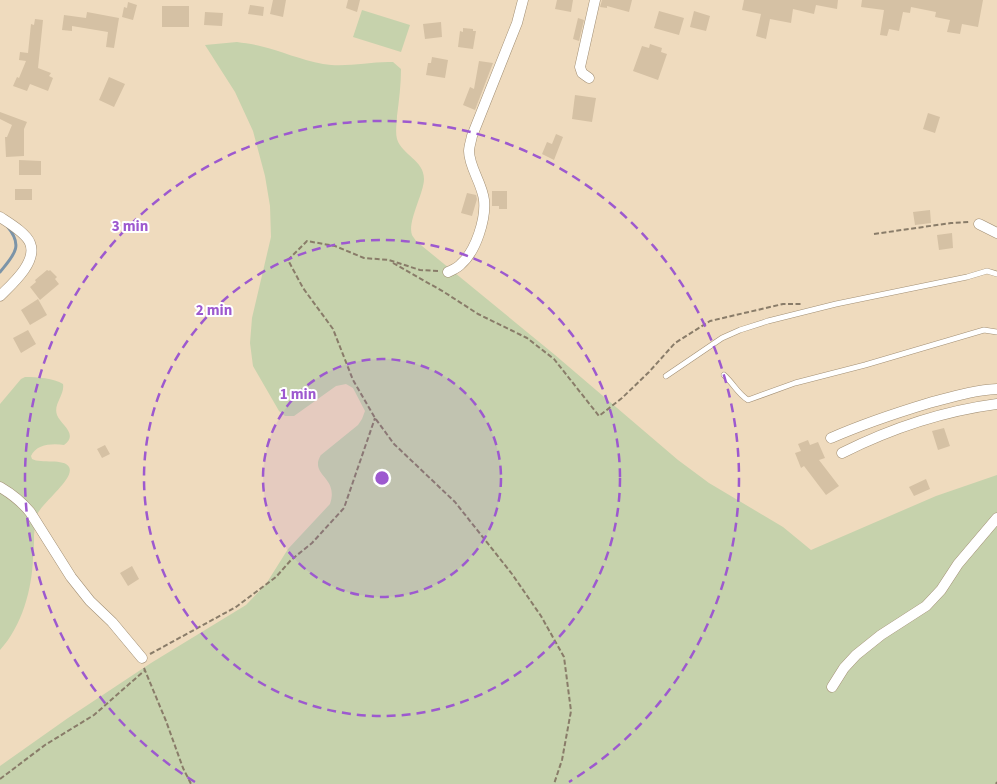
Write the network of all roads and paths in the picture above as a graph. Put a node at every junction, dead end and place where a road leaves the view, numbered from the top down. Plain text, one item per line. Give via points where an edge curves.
1 (523, 0) edge
2 (595, 0) edge
3 (589, 78) dead end
4 (0, 217) edge
5 (979, 224) joint
6 (997, 233) edge
7 (874, 234) dead end
8 (389, 260) junction
9 (448, 272) joint
10 (997, 274) edge
11 (0, 296) edge
12 (803, 304) dead end
13 (997, 332) edge
14 (724, 375) dead end
15 (666, 376) dead end
16 (997, 389) edge
17 (997, 404) edge
18 (375, 418) junction
19 (831, 438) dead end
20 (842, 453) dead end
21 (0, 487) edge
22 (997, 518) edge
23 (142, 658) junction
24 (144, 671) junction
25 (832, 687) dead end
26 (0, 779) edge
27 (192, 784) edge
28 (554, 784) edge

1 - 9 street via 517,24 472,136 469,152 484,201 480,232 468,257
2 - 3 street via 580,67
4 - 11 street via 24,235 31,250 27,265
5 - 6 street
5 - 7 path via 970,222
8 - 9 path via 420,270
8 - 12 path via 478,314 527,338 554,359 599,416 629,392 675,344 710,320 783,304
8 - 18 path via 364,258 335,246 307,241 288,260 303,288 333,329 353,380
10 - 15 lane via 987,271 768,321 722,338
13 - 14 lane via 984,330 795,383 748,400
16 - 19 street via 964,393 916,407
17 - 20 street via 953,412 902,427
18 - 23 path via 344,508 312,543 236,607
18 - 28 path via 394,444 455,502 512,574 564,657 571,711
21 - 23 street via 22,503 90,601
22 - 25 street via 926,606 856,655
23 - 24 path
24 - 26 path via 94,714
24 - 27 path

